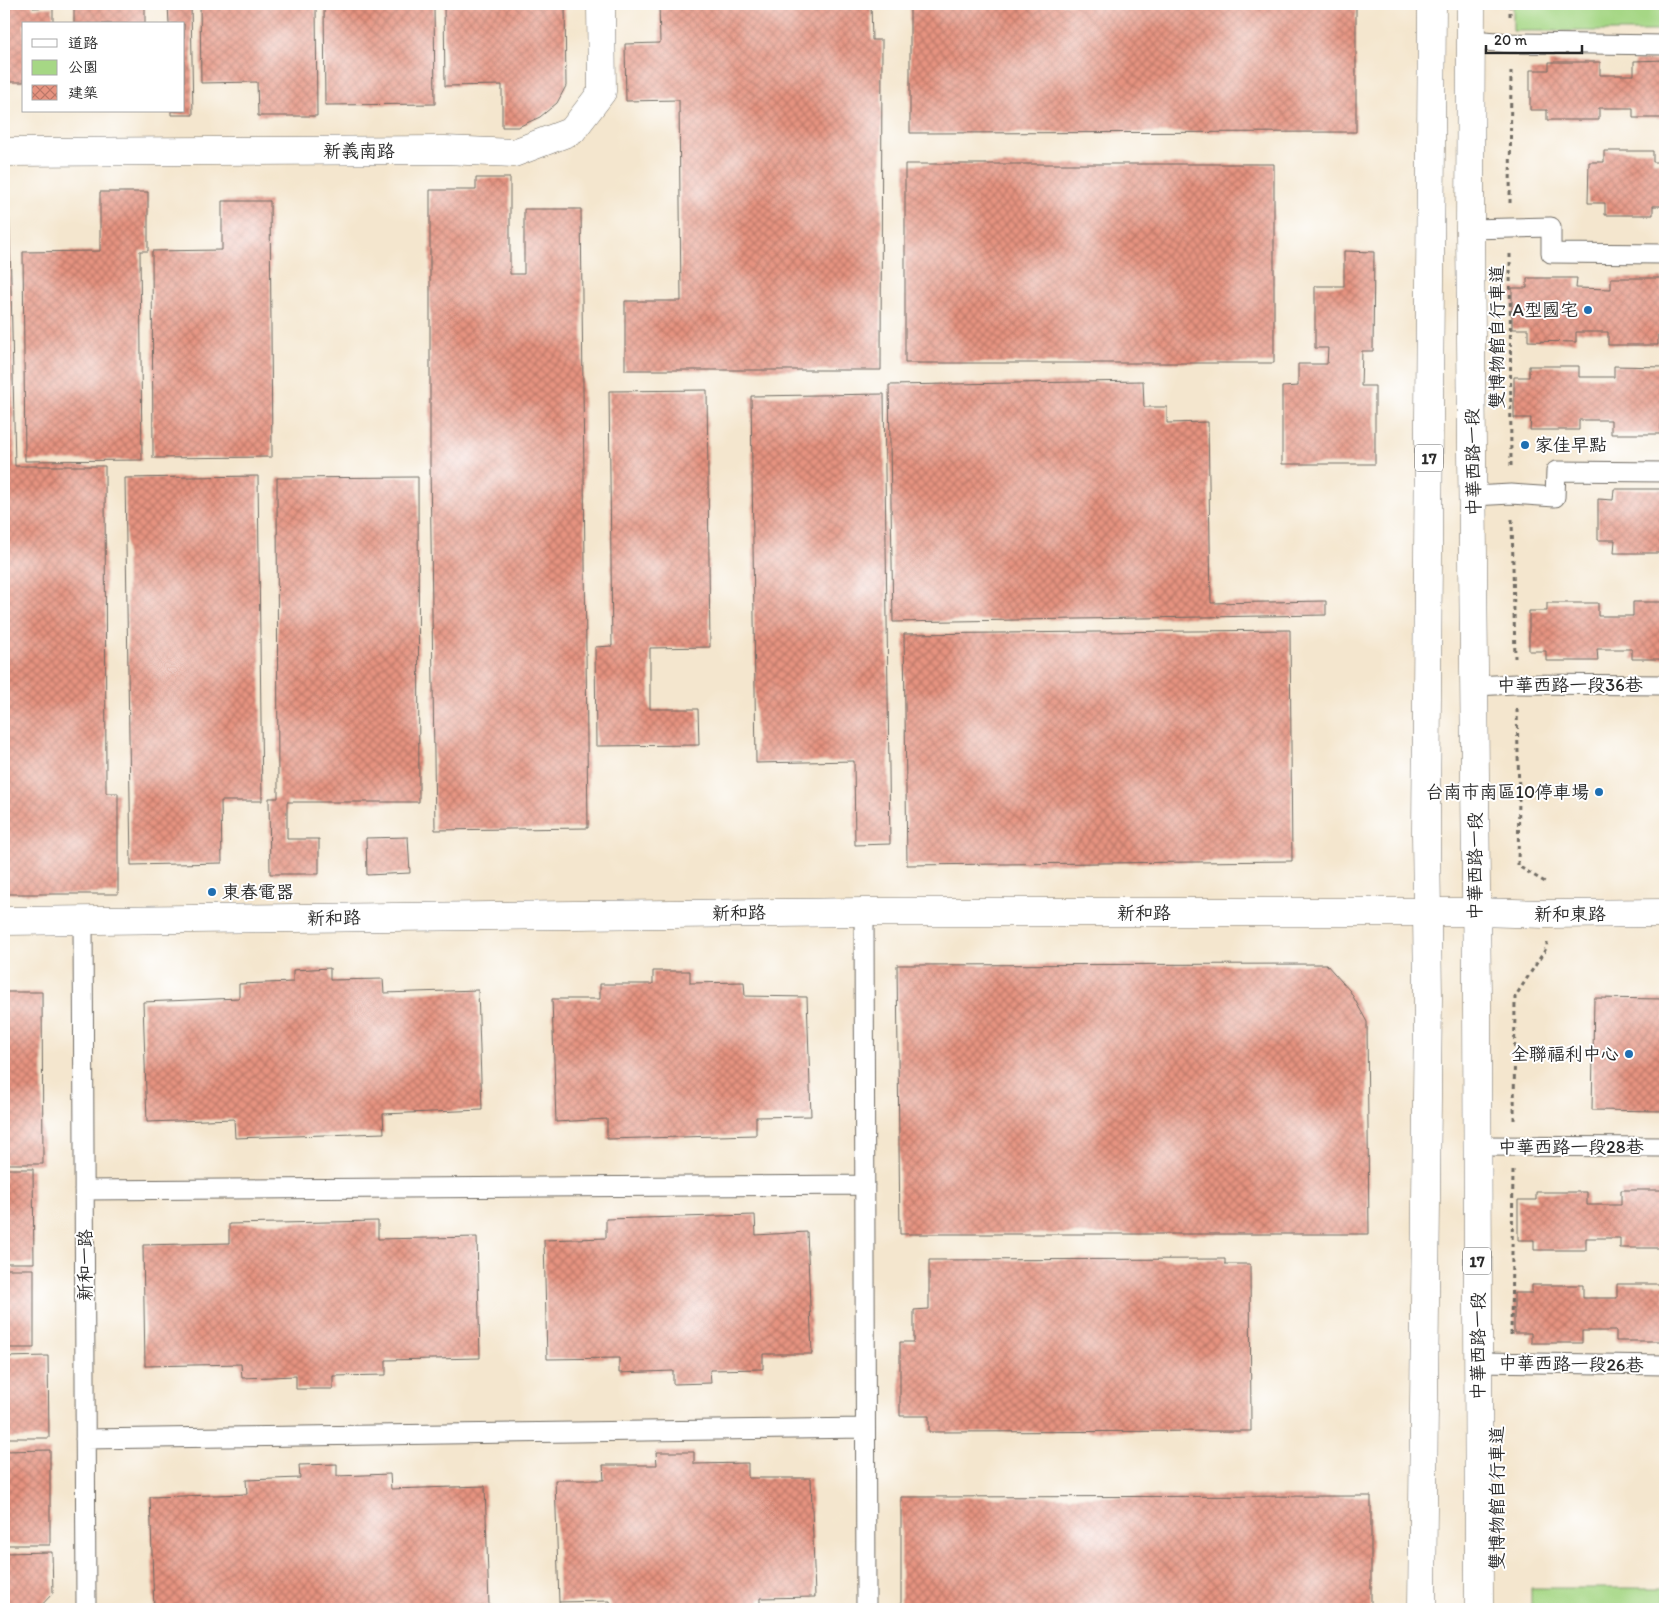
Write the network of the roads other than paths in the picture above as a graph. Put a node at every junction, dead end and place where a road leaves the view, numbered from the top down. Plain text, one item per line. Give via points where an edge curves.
1 (601, 4) edge
2 (1432, 4) edge
3 (1471, 4) edge
4 (1471, 40) junction
5 (1665, 44) edge
6 (4, 152) edge
7 (1470, 229) junction
8 (1665, 254) edge
9 (1665, 472) edge
10 (1473, 496) junction
11 (1665, 685) edge
12 (1474, 686) junction
13 (864, 912) junction
14 (1475, 912) junction
15 (1427, 913) junction
16 (1665, 913) edge
17 (83, 920) junction
18 (4, 921) edge
19 (1477, 1146) junction
20 (1665, 1148) edge
21 (865, 1185) junction
22 (84, 1190) junction
23 (1478, 1362) junction
24 (1665, 1365) edge
25 (865, 1428) junction
26 (85, 1439) junction
27 (86, 1609) edge
28 (866, 1609) edge
29 (1422, 1609) edge
30 (1479, 1609) edge

1 - 6 main road, 新義南路 via 602,92 572,131 514,153 444,150
2 - 15 main road, 17
3 - 4 main road, 中華西路一段 / 17
4 - 5 lane
4 - 7 main road, 中華西路一段 / 17
7 - 8 lane via 1551,227 1551,253
7 - 10 main road, 中華西路一段 / 17
9 - 10 lane via 1556,471 1555,497
10 - 12 main road, 中華西路一段 / 17
11 - 12 lane, 中華西路一段36巷
12 - 14 main road, 中華西路一段 / 17
13 - 15 main road, 新和路
13 - 17 main road, 新和路
13 - 21 lane
14 - 15 main road, 新和路
14 - 16 main road, 新和東路
14 - 19 main road, 中華西路一段 / 17
15 - 29 main road, 17
17 - 18 main road, 新和路
17 - 22 lane, 新和一路
19 - 20 lane, 中華西路一段28巷
19 - 23 main road, 中華西路一段 / 17
21 - 22 lane
21 - 25 lane
22 - 26 lane, 新和一路
23 - 24 lane, 中華西路一段26巷
23 - 30 main road, 中華西路一段 / 17
25 - 26 lane
25 - 28 lane
26 - 27 lane, 新和一路

